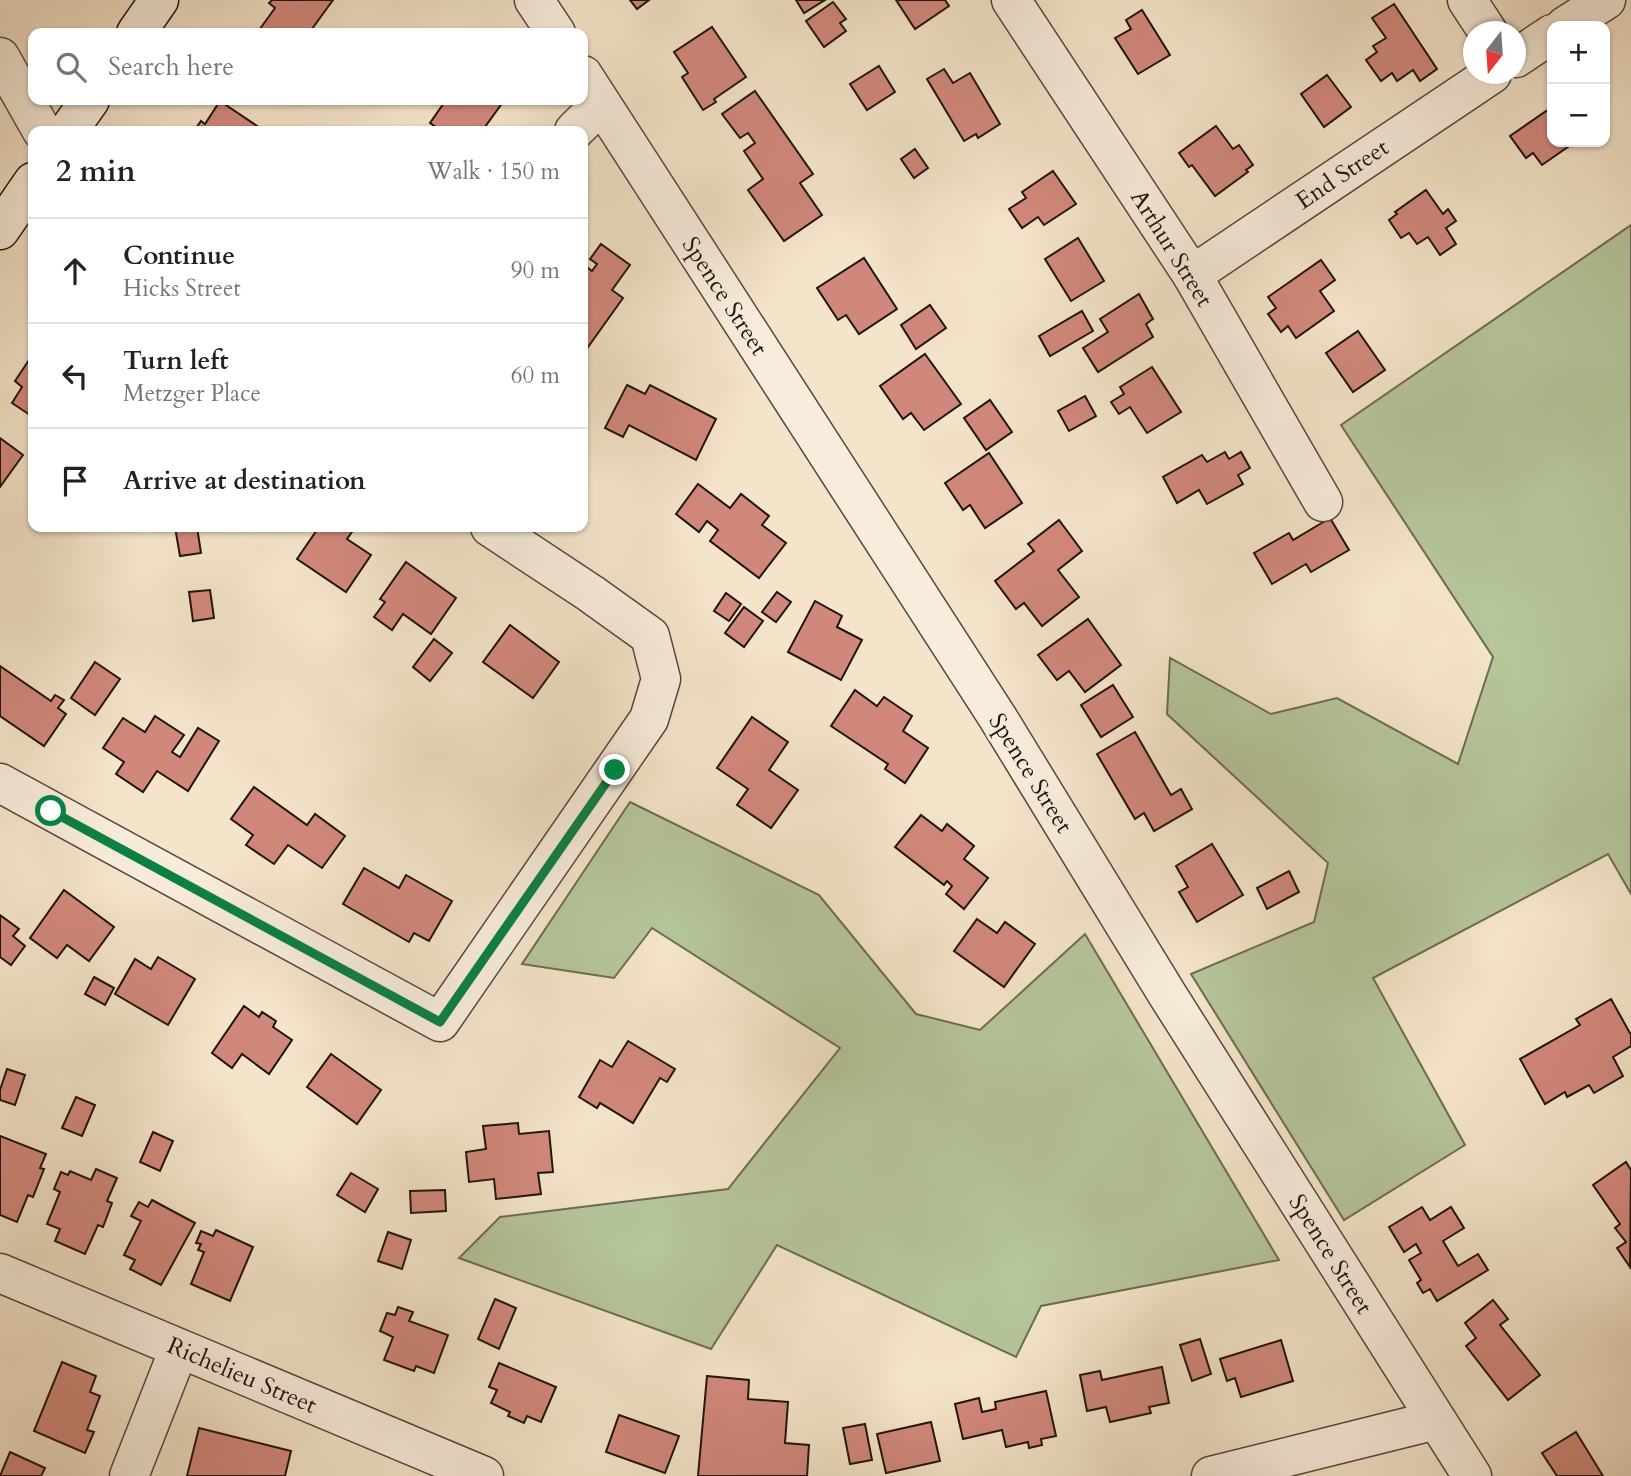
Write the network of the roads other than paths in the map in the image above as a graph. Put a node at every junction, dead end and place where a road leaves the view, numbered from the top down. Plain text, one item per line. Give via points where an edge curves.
1 (159, 0) edge
2 (534, 0) edge
3 (1011, 0) edge
4 (1467, 0) edge
5 (1606, 0) edge
6 (1481, 21) edge
7 (1573, 21) edge
8 (139, 28) edge
9 (553, 28) edge
10 (1547, 37) edge
11 (1526, 51) edge
12 (0, 57) edge
13 (1477, 84) edge
14 (592, 89) edge
15 (86, 105) edge
16 (585, 105) edge
17 (39, 126) edge
18 (72, 126) edge
19 (576, 126) edge
20 (28, 189) edge
21 (0, 230) edge
22 (1192, 275) junction
23 (1323, 502) dead end
24 (498, 532) edge
25 (0, 783) edge
26 (0, 1273) edge
27 (178, 1349) junction
28 (1436, 1420) junction
29 (129, 1476) edge
30 (484, 1476) edge
31 (1211, 1476) edge
32 (1472, 1476) edge

1 - 8 street
2 - 9 street
3 - 22 street, Arthur Street
4 - 6 street
5 - 7 street
10 - 11 street
12 - 17 street
13 - 22 street, End Street
14 - 28 street, Spence Street via 998,718
15 - 18 street
16 - 19 street
20 - 21 street
22 - 23 street, Arthur Street
24 - 25 street via 650,636 661,679 649,719 440,1022
26 - 27 street, Richelieu Street
27 - 29 street
27 - 30 street, Richelieu Street
28 - 31 street
28 - 32 street, Spence Street

